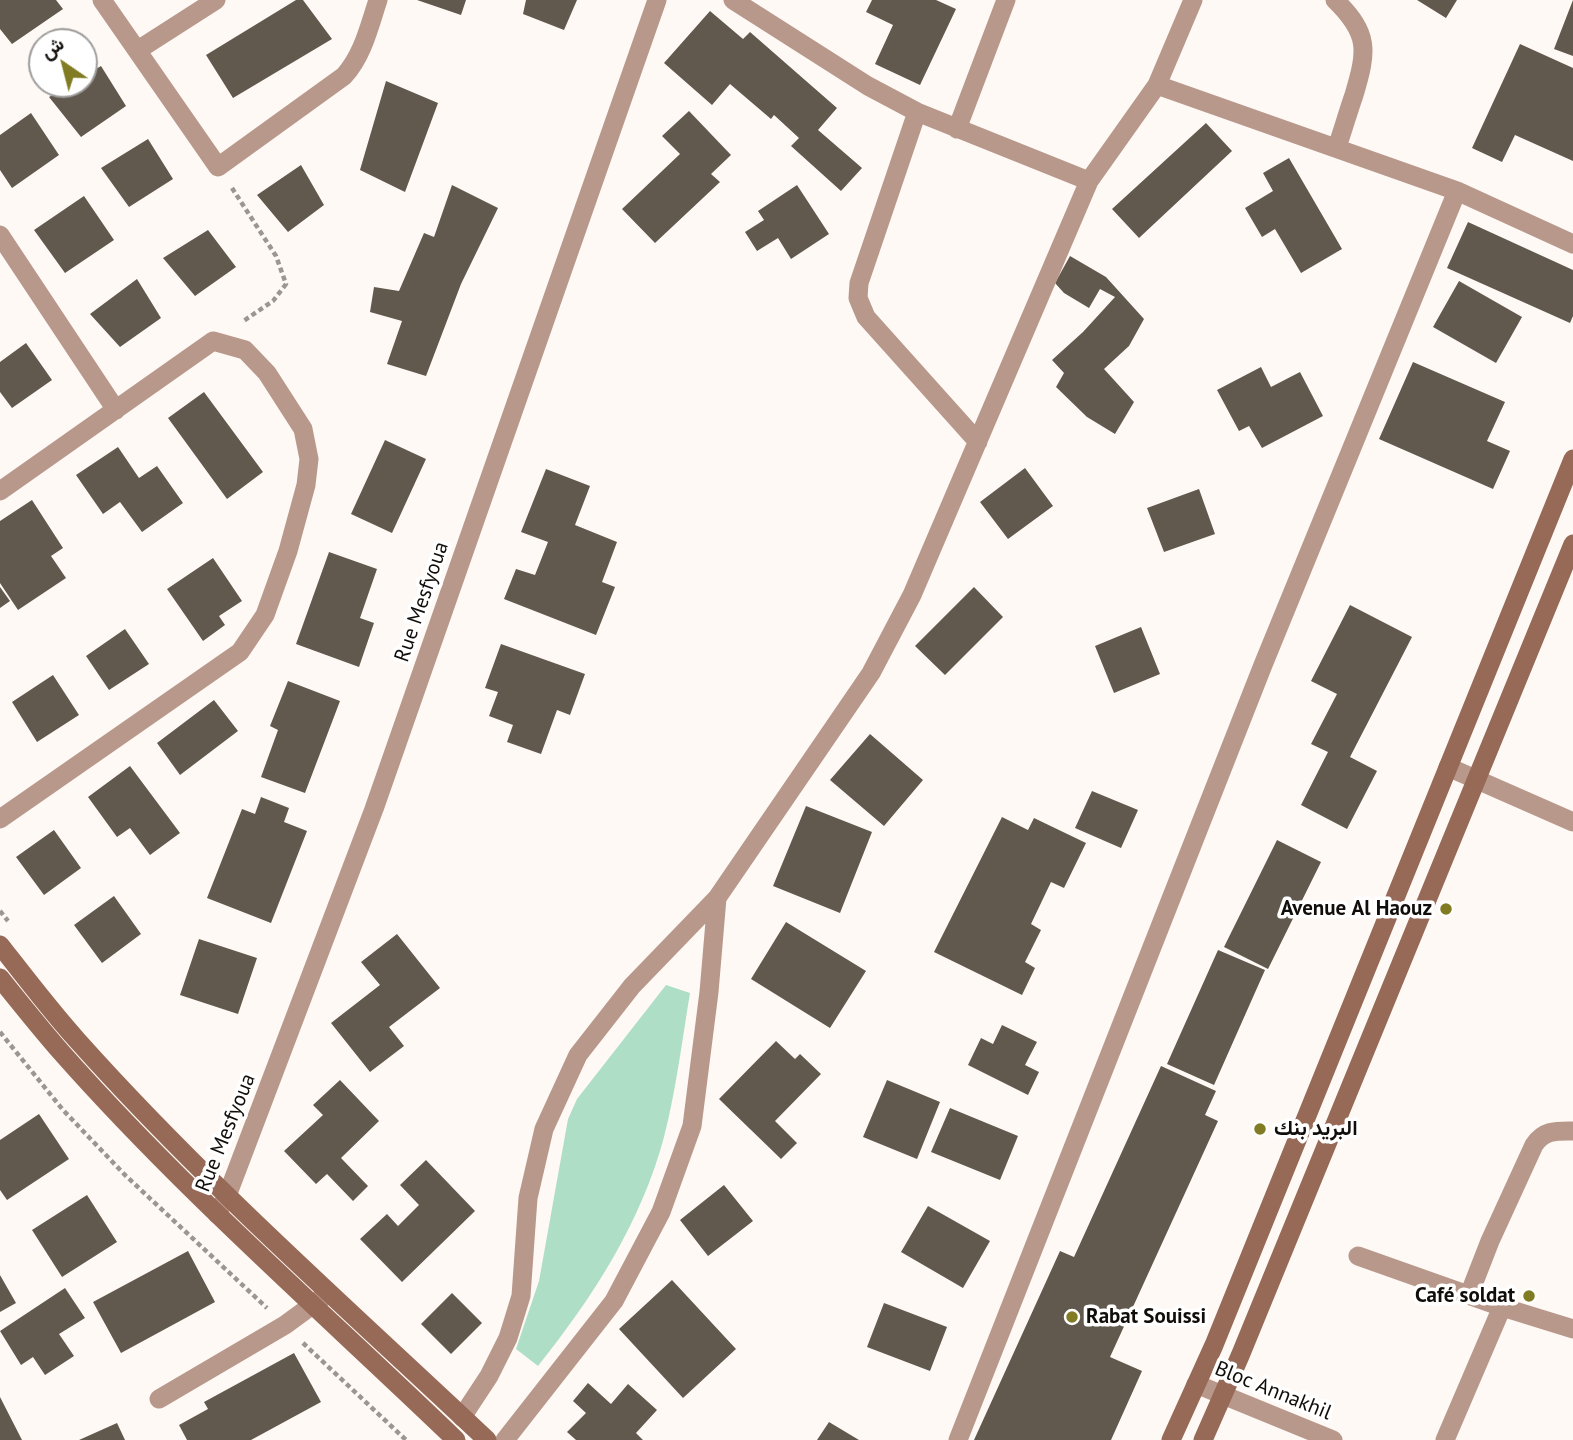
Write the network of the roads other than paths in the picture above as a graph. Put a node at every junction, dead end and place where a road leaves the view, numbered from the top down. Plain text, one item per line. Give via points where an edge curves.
1 (103, 0) edge
2 (216, 0) edge
3 (378, 0) edge
4 (657, 0) edge
5 (733, 0) edge
6 (1006, 0) edge
7 (1193, 0) edge
8 (1335, 0) edge
9 (138, 50) junction
10 (1157, 85) junction
11 (917, 112) junction
12 (957, 129) junction
13 (1337, 147) junction
14 (1089, 181) junction
15 (1457, 191) junction
16 (0, 235) edge
17 (1573, 244) edge
18 (116, 410) junction
19 (978, 442) junction
20 (1573, 459) edge
21 (0, 491) edge
22 (1573, 544) edge
23 (1448, 767) junction
24 (1476, 780) junction
25 (0, 819) edge
26 (1573, 822) edge
27 (717, 898) junction
28 (0, 945) edge
29 (0, 978) edge
30 (1573, 1131) edge
31 (228, 1196) junction
32 (217, 1214) junction
33 (1358, 1256) dead end
34 (329, 1292) junction
35 (1469, 1295) junction
36 (314, 1305) junction
37 (1502, 1307) junction
38 (1573, 1329) edge
39 (1196, 1384) junction
40 (1223, 1395) junction
41 (159, 1399) dead end
42 (462, 1416) junction
43 (456, 1440) edge
44 (487, 1440) edge
45 (505, 1440) edge
46 (958, 1440) edge
47 (1171, 1440) edge
48 (1203, 1440) edge
49 (1334, 1440) edge
50 (1445, 1440) edge

1 - 9 street
2 - 9 street
3 - 9 street via 361,51 344,76 218,167
4 - 31 street, Rue Mesfyoua via 374,809
5 - 11 street
6 - 12 street
7 - 10 street
8 - 13 street via 1356,26 1364,62
10 - 13 street
10 - 14 street
11 - 12 street
11 - 19 street via 859,283 858,298 866,317
12 - 14 street
13 - 15 street
14 - 19 street
15 - 17 street
15 - 46 street via 1263,665
16 - 18 street
18 - 21 street
18 - 25 street via 213,341 245,350 267,373 303,429 309,459 306,485 288,551 265,615 240,652
19 - 27 street via 912,595 871,673
20 - 23 main road
22 - 24 main road
23 - 24 street
23 - 39 main road
24 - 26 street
24 - 40 main road
27 - 42 street via 632,986 578,1055 544,1129 528,1198 521,1296 508,1338
27 - 45 street via 692,1126 661,1212 614,1301
28 - 31 main road via 76,1039
29 - 32 main road via 91,1085
30 - 35 street via 1539,1137
31 - 32 street, Rue Mesfyoua
31 - 34 main road
32 - 36 main road
33 - 35 street
34 - 36 street
34 - 42 main road
35 - 37 street
36 - 41 street
36 - 43 main road
37 - 38 street
37 - 50 street
39 - 40 street, Bloc Annakhil
39 - 47 main road
40 - 48 main road
40 - 49 street, Bloc Annakhil
42 - 44 main road

